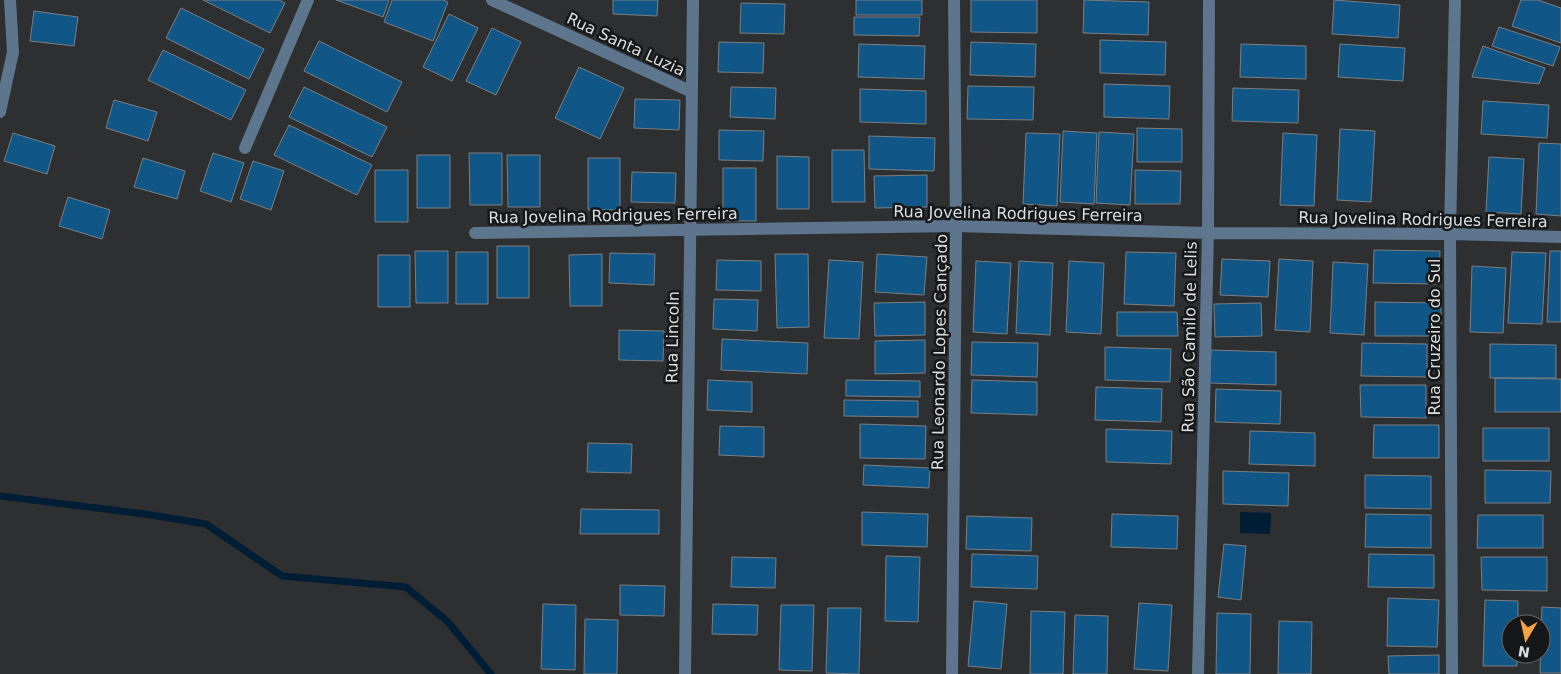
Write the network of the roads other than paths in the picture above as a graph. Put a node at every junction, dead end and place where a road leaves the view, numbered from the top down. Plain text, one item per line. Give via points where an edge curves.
1 (10, 0) edge
2 (308, 0) edge
3 (492, 0) edge
4 (693, 0) edge
5 (954, 0) edge
6 (1209, 0) edge
7 (1455, 0) edge
8 (692, 92) junction
9 (0, 112) edge
10 (245, 148) dead end
11 (956, 226) junction
12 (690, 230) junction
13 (475, 233) dead end
14 (1208, 234) junction
15 (1450, 234) junction
16 (1561, 237) edge
17 (685, 674) edge
18 (952, 674) edge
19 (1198, 674) edge
20 (1452, 674) edge

1 - 9 street via 13,52
2 - 10 street
3 - 8 street, Rua Santa Luzia
4 - 8 street, Rua Lincoln
5 - 11 street, Rua Leonardo Lopes Cançado
6 - 14 street, Rua São Camilo de Lelis
7 - 15 street, Rua Cruzeiro do Sul
8 - 12 street, Rua Lincoln
11 - 12 street, Rua Jovelina Rodrigues Ferreira
11 - 14 street, Rua Jovelina Rodrigues Ferreira
11 - 18 street, Rua Leonardo Lopes Cançado
12 - 13 street, Rua Jovelina Rodrigues Ferreira
12 - 17 street, Rua Lincoln
14 - 15 street, Rua Jovelina Rodrigues Ferreira
14 - 19 street, Rua São Camilo de Lelis
15 - 16 street, Rua Jovelina Rodrigues Ferreira
15 - 20 street, Rua Cruzeiro do Sul

